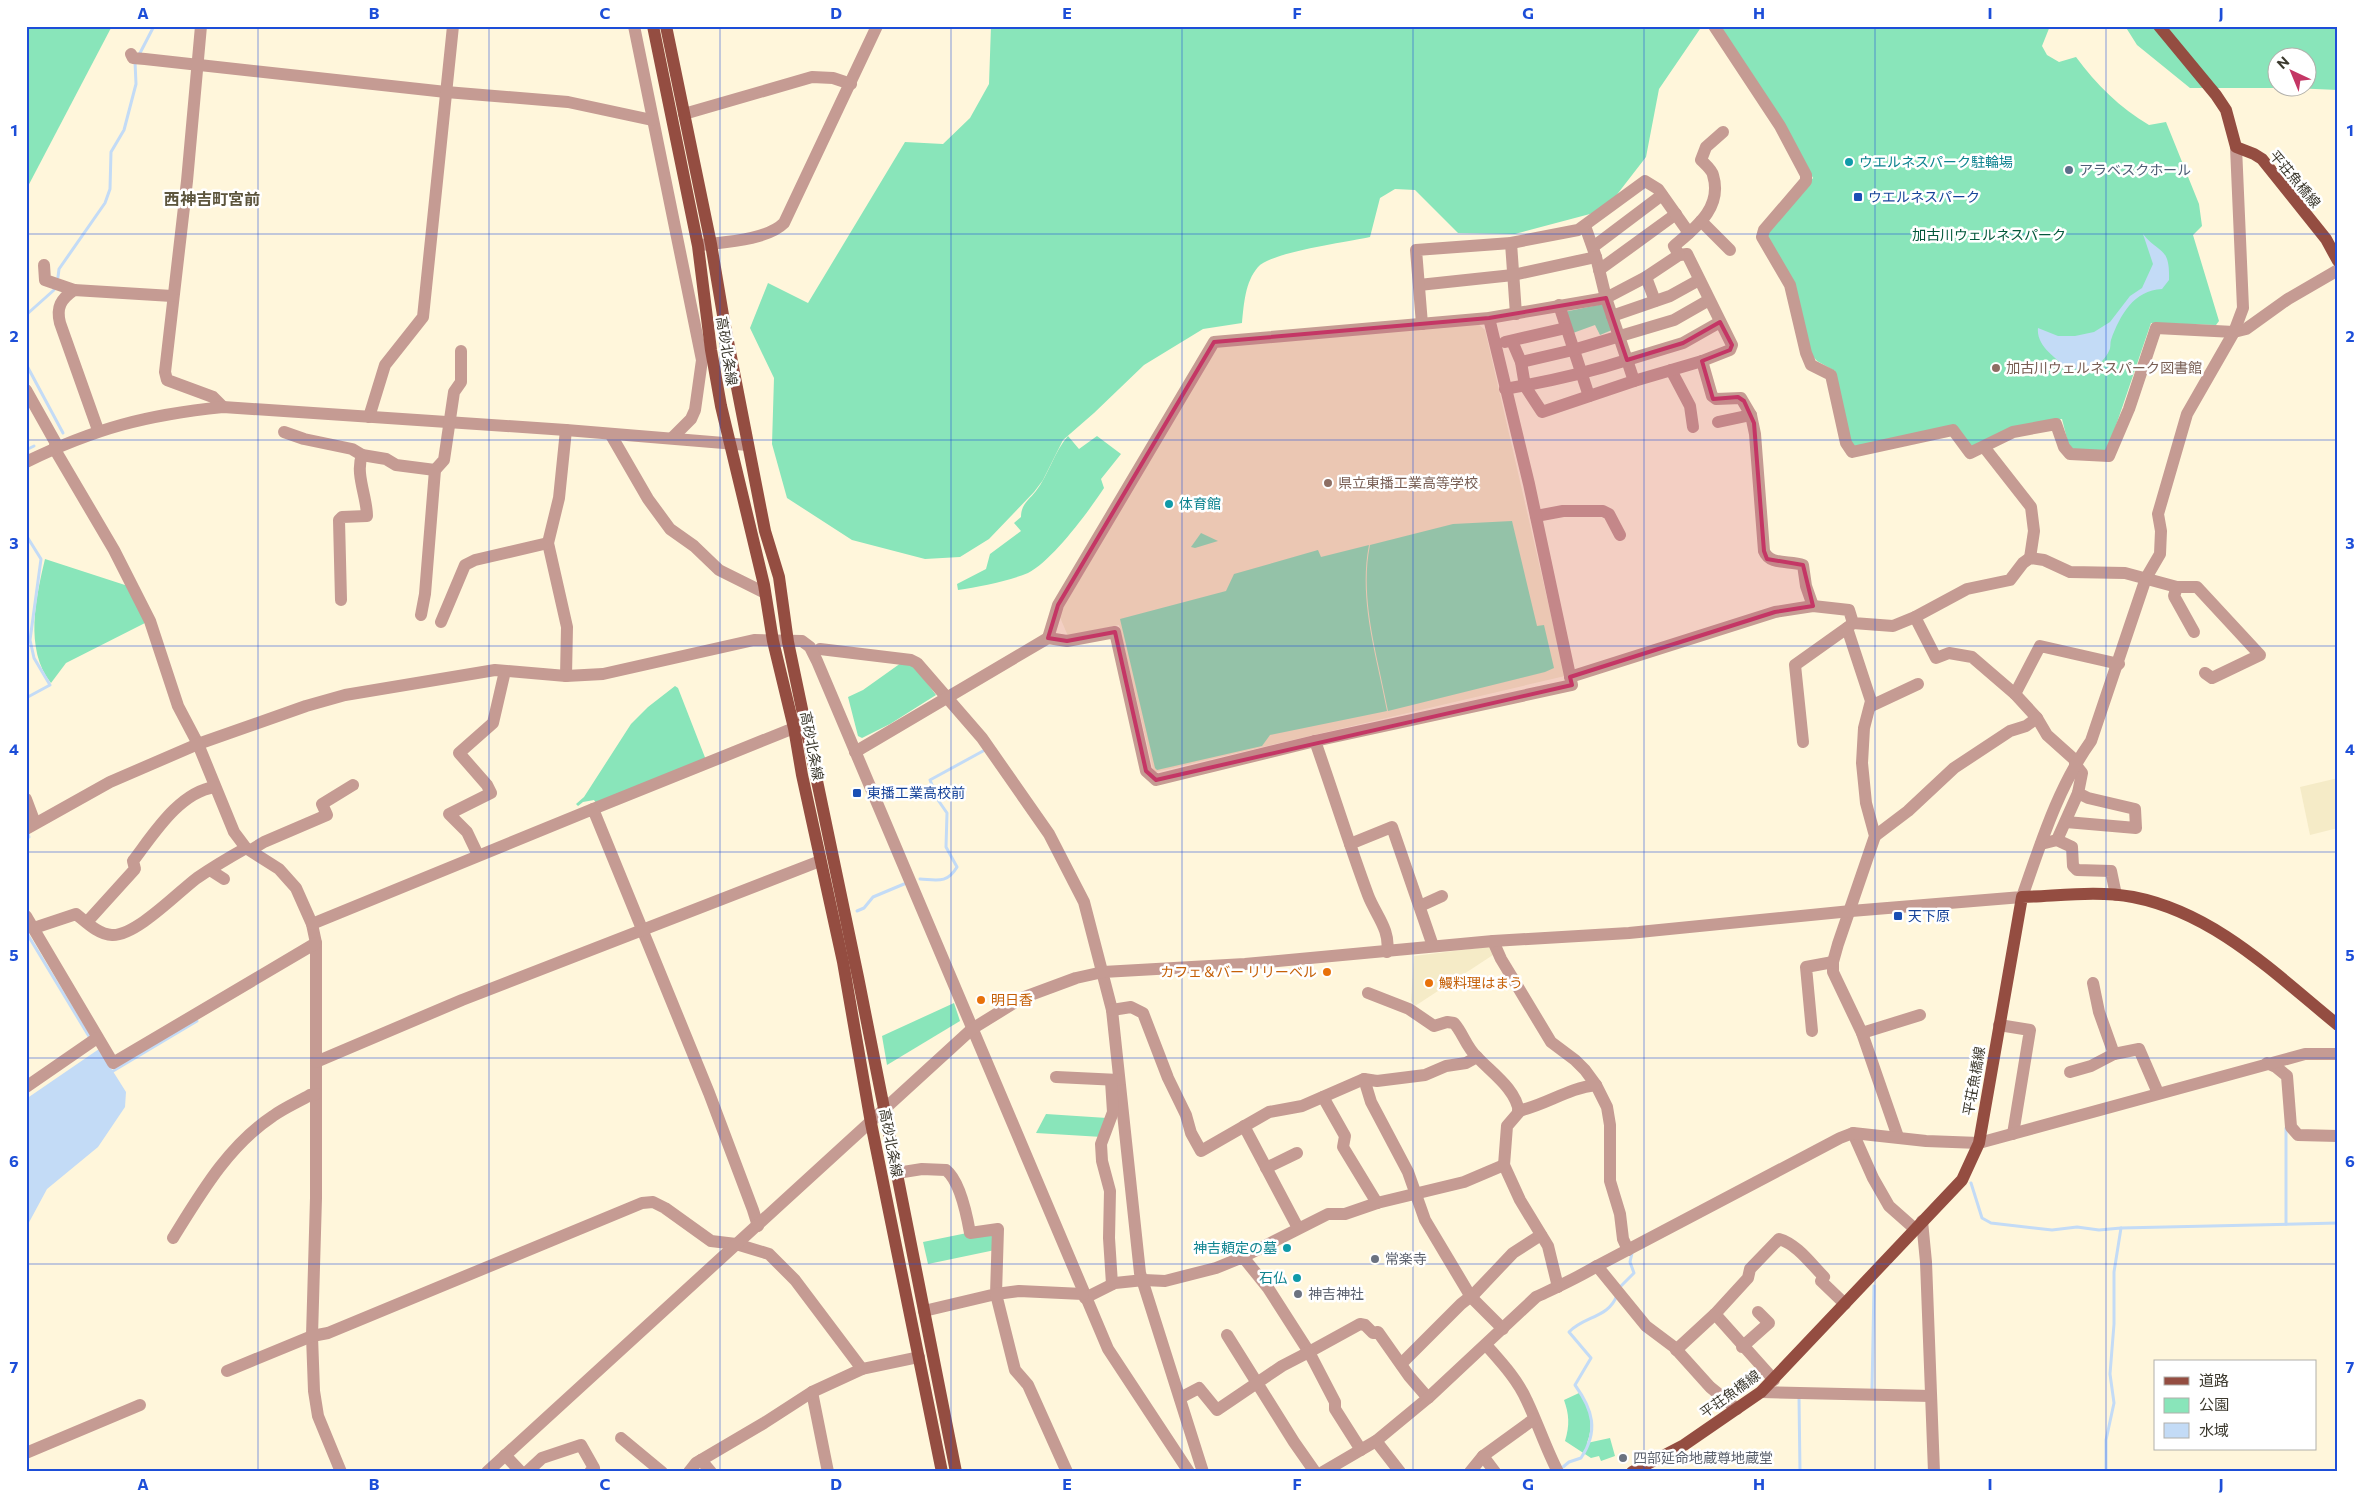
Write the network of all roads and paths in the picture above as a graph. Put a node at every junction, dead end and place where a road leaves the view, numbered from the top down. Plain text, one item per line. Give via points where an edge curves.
1 (201, 26) edge
2 (454, 26) edge
3 (634, 26) edge
4 (653, 26) edge
5 (666, 26) edge
6 (877, 26) edge
7 (1714, 26) edge
8 (2160, 26) edge
9 (136, 57) dead end
10 (197, 64) junction
11 (851, 84) junction
12 (446, 92) junction
13 (684, 114) junction
14 (652, 120) junction
15 (1723, 132) dead end
16 (2236, 147) junction
17 (1662, 195) junction
18 (1676, 214) junction
19 (1701, 221) junction
20 (1586, 226) junction
21 (1689, 233) junction
22 (1510, 243) junction
23 (711, 244) junction
24 (698, 246) junction
25 (1730, 250) dead end
26 (1679, 255) junction
27 (1596, 258) junction
28 (2338, 261) edge
29 (44, 265) dead end
30 (2338, 270) edge
31 (1513, 275) junction
32 (1646, 277) junction
33 (1699, 280) junction
34 (1419, 285) junction
35 (74, 290) junction
36 (172, 296) junction
37 (1606, 298) junction
38 (1709, 300) junction
39 (1655, 301) junction
40 (1559, 306) junction
41 (1516, 314) junction
42 (1612, 316) junction
43 (1489, 318) junction
44 (1720, 322) junction
45 (1422, 324) junction
46 (1566, 328) junction
47 (2234, 332) junction
48 (1620, 336) junction
49 (1512, 341) junction
50 (1495, 344) junction
51 (1573, 350) junction
52 (461, 351) dead end
53 (1627, 360) junction
54 (1702, 361) junction
55 (1521, 362) junction
56 (1671, 370) junction
57 (1581, 374) junction
58 (1634, 381) junction
59 (1525, 386) junction
60 (1504, 389) junction
61 (26, 390) edge
62 (1588, 396) junction
63 (223, 407) junction
64 (1751, 415) junction
65 (369, 417) junction
66 (449, 422) junction
67 (1718, 422) dead end
68 (1693, 427) dead end
69 (98, 430) junction
70 (566, 430) junction
71 (284, 432) dead end
72 (612, 435) junction
73 (672, 438) junction
74 (729, 444) junction
75 (748, 446) junction
76 (1984, 447) junction
77 (56, 448) junction
78 (362, 455) junction
79 (26, 462) edge
80 (435, 470) junction
81 (1536, 516) junction
82 (1620, 535) dead end
83 (548, 543) junction
84 (2030, 558) junction
85 (2146, 578) junction
86 (2177, 587) junction
87 (765, 593) junction
88 (341, 600) dead end
89 (1813, 606) junction
90 (421, 615) dead end
91 (1915, 617) junction
92 (441, 622) dead end
93 (1850, 626) junction
94 (2194, 632) dead end
95 (1048, 638) junction
96 (774, 641) junction
97 (788, 642) junction
98 (820, 649) dead end
99 (2119, 664) junction
100 (505, 671) junction
101 (2205, 673) dead end
102 (566, 676) junction
103 (1570, 678) junction
104 (1918, 684) dead end
105 (2015, 694) junction
106 (947, 699) junction
107 (1871, 706) junction
108 (2036, 718) junction
109 (794, 728) junction
110 (1315, 741) junction
111 (1803, 742) dead end
112 (198, 744) junction
113 (855, 752) junction
114 (2076, 763) junction
115 (353, 785) dead end
116 (215, 787) junction
117 (2078, 793) junction
118 (26, 799) edge
119 (593, 809) junction
120 (2066, 822) junction
121 (31, 826) edge
122 (1875, 836) junction
123 (2057, 840) junction
124 (1350, 844) junction
125 (2041, 844) junction
126 (249, 849) junction
127 (478, 855) junction
128 (820, 861) junction
129 (210, 870) junction
130 (224, 880) dead end
131 (2116, 895) junction
132 (1442, 896) dead end
133 (2022, 897) junction
134 (1420, 906) junction
135 (1851, 911) junction
136 (26, 916) edge
137 (87, 922) junction
138 (312, 924) junction
139 (34, 928) junction
140 (641, 931) junction
141 (1493, 941) junction
142 (316, 943) junction
143 (1433, 946) junction
144 (1387, 952) junction
145 (1833, 962) junction
146 (1103, 972) junction
147 (2093, 983) dead end
148 (1368, 993) dead end
149 (1112, 1010) junction
150 (1920, 1015) dead end
151 (2000, 1025) junction
152 (2338, 1025) edge
153 (972, 1029) junction
154 (1812, 1031) dead end
155 (1862, 1033) junction
156 (94, 1041) junction
157 (2114, 1054) junction
158 (2338, 1054) edge
159 (1477, 1057) junction
160 (316, 1062) junction
161 (2267, 1063) junction
162 (2070, 1072) dead end
163 (1056, 1077) dead end
164 (1364, 1079) junction
165 (1116, 1080) junction
166 (1596, 1085) junction
167 (26, 1087) edge
168 (2158, 1093) junction
169 (316, 1094) junction
170 (1323, 1097) junction
171 (885, 1110) junction
172 (1518, 1111) junction
173 (871, 1123) junction
174 (1244, 1126) junction
175 (1853, 1133) junction
176 (2014, 1134) junction
177 (2338, 1136) edge
178 (1898, 1137) junction
179 (1979, 1143) junction
180 (1297, 1152) dead end
181 (1504, 1165) junction
182 (1266, 1168) junction
183 (897, 1173) junction
184 (1416, 1195) junction
185 (1378, 1204) junction
186 (1919, 1225) junction
187 (758, 1226) junction
188 (1298, 1228) junction
189 (1541, 1234) junction
190 (173, 1238) dead end
191 (736, 1244) junction
192 (1628, 1250) junction
193 (1243, 1257) junction
194 (1597, 1266) junction
195 (1144, 1280) junction
196 (1112, 1284) junction
197 (1558, 1287) junction
198 (996, 1294) junction
199 (1084, 1296) junction
200 (1471, 1296) junction
201 (1845, 1304) junction
202 (924, 1311) junction
203 (1758, 1312) dead end
204 (1715, 1314) junction
205 (1503, 1329) junction
206 (1227, 1335) dead end
207 (312, 1336) junction
208 (1486, 1345) junction
209 (1742, 1346) junction
210 (1676, 1350) junction
211 (1309, 1352) junction
212 (919, 1357) junction
213 (1401, 1364) junction
214 (862, 1370) junction
215 (227, 1371) dead end
216 (1774, 1380) junction
217 (1258, 1383) junction
218 (812, 1392) junction
219 (1761, 1392) junction
220 (1931, 1396) junction
221 (1180, 1398) junction
222 (1428, 1398) junction
223 (140, 1404) dead end
224 (1737, 1409) junction
225 (1534, 1419) junction
226 (622, 1438) dead end
227 (1376, 1441) junction
228 (1361, 1450) junction
229 (26, 1453) edge
230 (505, 1455) junction
231 (1483, 1456) junction
232 (701, 1460) junction
233 (340, 1472) edge
234 (487, 1472) edge
235 (521, 1472) edge
236 (527, 1472) edge
237 (590, 1472) edge
238 (662, 1472) edge
239 (689, 1472) edge
240 (711, 1472) edge
241 (828, 1472) edge
242 (942, 1472) edge
243 (956, 1472) edge
244 (1067, 1472) edge
245 (1189, 1472) edge
246 (1203, 1472) edge
247 (1315, 1472) edge
248 (1323, 1472) edge
249 (1400, 1472) edge
250 (1470, 1472) edge
251 (1496, 1472) edge
252 (1558, 1472) edge
253 (1632, 1472) edge
254 (1934, 1472) edge

1 - 10 street
2 - 12 street
3 - 14 street
4 - 24 main road, 高砂北条線
5 - 13 main road, 高砂北条線
6 - 11 street
7 - 76 street via 1780,126 1806,175 1806,181 1764,230 1762,237 1790,285 1811,365 1831,375 1846,443 1852,452 1953,430 1970,453
8 - 16 main road via 2216,94 2226,110
9 - 10 street
10 - 12 street
10 - 36 street
11 - 13 street via 833,78 812,77
11 - 23 street via 784,223 765,234
12 - 14 street via 568,102
12 - 65 street via 422,317 385,365
13 - 23 main road, 高砂北条線
14 - 73 street via 702,360 695,410 691,419
15 - 19 street via 1706,147 1701,160 1713,174 1714,203
16 - 28 main road, 平荘魚橋線 via 2262,159 2326,239
16 - 47 street via 2243,308
17 - 18 street
17 - 20 street via 1645,181
17 - 27 street
18 - 21 street
18 - 27 street
19 - 21 street
19 - 25 street
20 - 22 street
20 - 27 street
21 - 26 street via 1674,246
22 - 31 street
22 - 34 street via 1416,250
23 - 24 street
23 - 75 main road, 高砂北条線
24 - 74 main road, 高砂北条線 via 711,350
26 - 32 street
26 - 33 street via 1687,254
27 - 31 street
27 - 37 street
29 - 35 street via 41,279
30 - 47 street via 2288,299 2246,329
31 - 34 street
31 - 41 street
32 - 37 street
32 - 39 street
33 - 38 street
33 - 39 street
34 - 45 street
35 - 36 street
35 - 69 street via 60,303 57,311
36 - 63 street via 164,372 168,380 213,397
37 - 40 street
37 - 42 street
38 - 44 street
38 - 48 street via 1674,320
39 - 42 street
40 - 41 street
40 - 46 street
41 - 43 street
42 - 48 street
43 - 45 street
43 - 50 street
44 - 53 street via 1683,343
44 - 54 street via 1732,345 1730,350
45 - 95 street via 1214,342 1058,605
46 - 49 street
46 - 51 street
47 - 76 street via 2156,328 2129,409 2109,456 2070,454 2056,424 2013,432
47 - 85 street via 2187,414 2158,514 2160,554
48 - 51 street
48 - 53 street
49 - 50 street
49 - 55 street
50 - 60 street
51 - 55 street
51 - 57 street
52 - 66 street via 461,382 454,392
53 - 57 street
53 - 58 street
54 - 56 street
54 - 64 street via 1712,396 1716,399 1742,398
55 - 59 street
56 - 58 street
56 - 68 street via 1690,406
57 - 59 street
57 - 62 street
58 - 62 street
59 - 60 street
59 - 62 street via 1542,412
60 - 81 street
61 - 77 street
63 - 65 street
63 - 69 street via 174,412
64 - 67 street
64 - 89 street via 1764,551 1771,560 1803,565
65 - 66 street
66 - 70 street
66 - 80 street via 444,460
69 - 77 street
70 - 72 street
70 - 83 street via 559,498
71 - 78 street via 352,449
72 - 73 street
72 - 87 street via 648,499 670,529 719,570
73 - 74 street
74 - 75 street
74 - 87 main road, 高砂北条線
75 - 97 main road, 高砂北条線 via 765,531 779,577
76 - 84 street via 2031,507 2034,531
77 - 79 street
77 - 112 street via 150,621 178,706
78 - 80 street via 386,459 396,465
78 - 88 street via 360,466 367,516 342,517 339,520
80 - 90 street
81 - 82 street via 1563,511 1603,510
81 - 103 street
83 - 92 street via 465,565
83 - 102 street via 567,628
84 - 85 street via 2044,560 2070,572 2125,573
84 - 91 street via 2010,580 1968,588
85 - 86 street
85 - 99 street
86 - 94 street via 2174,596
86 - 101 street via 2197,587 2260,655 2212,678
87 - 96 main road, 高砂北条線
89 - 93 street via 1849,610
89 - 103 street via 1775,612
91 - 93 street via 1893,626
91 - 105 street via 1936,658 1949,653 1972,657
93 - 107 street
93 - 111 street via 1795,665
95 - 106 street
95 - 110 street via 1067,641 1115,632 1146,771 1156,780
96 - 97 street
96 - 102 street via 754,640 603,674
96 - 109 main road, 高砂北条線
97 - 113 street via 802,641 810,647
97 - 171 main road, 高砂北条線
98 - 106 street via 911,660
99 - 105 street via 2040,646
99 - 114 street via 2091,741
100 - 102 street
100 - 112 street via 494,670 345,695
100 - 127 street via 493,723 459,753 491,793 449,814 467,832
103 - 110 street via 1572,685
104 - 107 street
105 - 108 street
106 - 113 street
106 - 146 street via 982,738 1049,834 1084,902
107 - 122 street via 1864,728 1862,763 1866,803
108 - 114 street via 2047,735
108 - 122 street via 1954,768 1908,811
109 - 119 street
109 - 128 main road, 高砂北条線
110 - 124 street
112 - 116 street
112 - 121 street via 110,782
113 - 153 street
114 - 117 street via 2082,773
114 - 125 street
115 - 126 street via 322,804 327,815
116 - 126 street via 234,832
116 - 137 street via 198,791 162,822 133,861 135,869
117 - 120 street
117 - 120 street via 2135,809 2136,828
118 - 121 street
119 - 127 street
119 - 140 street
120 - 123 street
122 - 135 street
123 - 125 street
123 - 131 street via 2072,847 2073,866 2077,870 2111,871
124 - 134 street via 1392,827
124 - 144 street via 1368,897 1389,943
125 - 133 street
126 - 129 street
126 - 138 street via 279,869 296,888
127 - 138 street
128 - 140 street
128 - 173 main road, 高砂北条線 via 843,962
129 - 130 street
129 - 137 street via 139,925 124,932 110,935
131 - 133 main road
131 - 152 main road via 2159,903 2212,927
132 - 134 street
133 - 135 street
133 - 151 main road, 平荘魚橋線
134 - 143 street
135 - 141 street via 1629,934
135 - 145 street
136 - 139 street
137 - 139 street via 76,914
138 - 142 street
139 - 156 street
140 - 160 street via 462,1000
140 - 187 street via 709,1093
141 - 143 street
141 - 166 street via 1500,959 1551,1042 1575,1060
142 - 156 street via 113,1063
142 - 160 street
143 - 144 street
144 - 146 street
145 - 154 street via 1806,967
145 - 155 street via 1838,984
146 - 149 street
146 - 153 street via 1076,978 1022,998
147 - 157 street
148 - 159 street via 1409,1008 1434,1026 1454,1023
149 - 165 street
149 - 174 street via 1131,1007 1143,1013 1201,1151
150 - 155 street
151 - 176 street via 2030,1030
151 - 179 main road, 平荘魚橋線
153 - 171 street
153 - 199 street
155 - 178 street
156 - 167 street
157 - 162 street
157 - 168 street via 2139,1049
158 - 161 street via 2305,1054
159 - 164 street via 1425,1075 1377,1081
159 - 172 street via 1512,1094
160 - 169 street
161 - 168 street
161 - 177 street via 2287,1076 2291,1127 2298,1135
163 - 165 street
164 - 170 street
164 - 184 street via 1371,1102 1408,1172
165 - 195 street via 1140,1273
165 - 196 street via 1113,1112 1101,1144 1111,1196
166 - 172 street via 1578,1088 1544,1104
166 - 192 street via 1610,1125 1610,1181
168 - 176 street
169 - 190 street via 272,1116 241,1142 226,1158
169 - 207 street
170 - 174 street via 1302,1106 1268,1112
170 - 185 street via 1345,1136 1343,1147
171 - 173 street
171 - 183 main road, 高砂北条線
172 - 181 street via 1503,1132
173 - 187 street
173 - 212 main road, 高砂北条線
174 - 182 street
175 - 178 street
175 - 186 street via 1889,1206
175 - 192 street
176 - 179 street
178 - 179 street
179 - 186 main road, 平荘魚橋線 via 1962,1180
180 - 182 street
181 - 184 street via 1464,1182
181 - 189 street
182 - 188 street
183 - 198 street via 946,1170 954,1178 970,1233 998,1229
183 - 202 main road, 高砂北条線
184 - 185 street
184 - 200 street via 1425,1220 1448,1258 1452,1274
185 - 188 street via 1345,1214 1328,1214
186 - 201 main road, 平荘魚橋線
186 - 220 street via 1926,1262
187 - 191 street
188 - 193 street
189 - 197 street via 1548,1246
189 - 200 street via 1513,1253
191 - 207 street via 711,1241 665,1208 653,1202 642,1203 328,1333
191 - 214 street via 769,1254 795,1280
191 - 230 street
192 - 194 street
193 - 195 street via 1216,1268 1165,1281
193 - 211 street via 1268,1288
194 - 197 street
194 - 210 street via 1646,1326
195 - 196 street
195 - 221 street
196 - 199 street
197 - 205 street via 1536,1297
198 - 199 street via 1019,1291
198 - 202 street
198 - 244 street via 1015,1370 1028,1385
199 - 245 street via 1108,1349
200 - 205 street
200 - 213 street
201 - 204 street via 1821,1281 1824,1277 1802,1255 1788,1242 1779,1239 1750,1269 1748,1278
201 - 216 main road, 平荘魚橋線
202 - 243 main road, 高砂北条線
203 - 209 street via 1769,1323
204 - 209 street
204 - 210 street
205 - 208 street
206 - 217 street
207 - 215 street
207 - 233 street via 318,1416
208 - 222 street
208 - 225 street via 1513,1376 1528,1401
209 - 216 street
210 - 224 street via 1710,1387
211 - 213 street via 1360,1324 1373,1333 1378,1332
211 - 217 street
211 - 228 street via 1335,1402 1335,1409
212 - 214 street
212 - 242 main road, 高砂北条線
213 - 222 street
214 - 218 street
216 - 219 main road, 平荘魚橋線
217 - 221 street via 1217,1410 1200,1388
217 - 247 street
218 - 232 street
218 - 241 street
219 - 220 street
219 - 224 main road, 平荘魚橋線
220 - 254 street
221 - 246 street
222 - 227 street
223 - 229 street
224 - 253 main road, 平荘魚橋線 via 1684,1445
225 - 231 street
225 - 252 street
226 - 238 street
227 - 228 street
227 - 249 street
228 - 248 street
230 - 234 street
230 - 235 street
231 - 250 street
231 - 251 street
232 - 239 street
232 - 240 street
236 - 237 street via 542,1458 581,1445 594,1468

